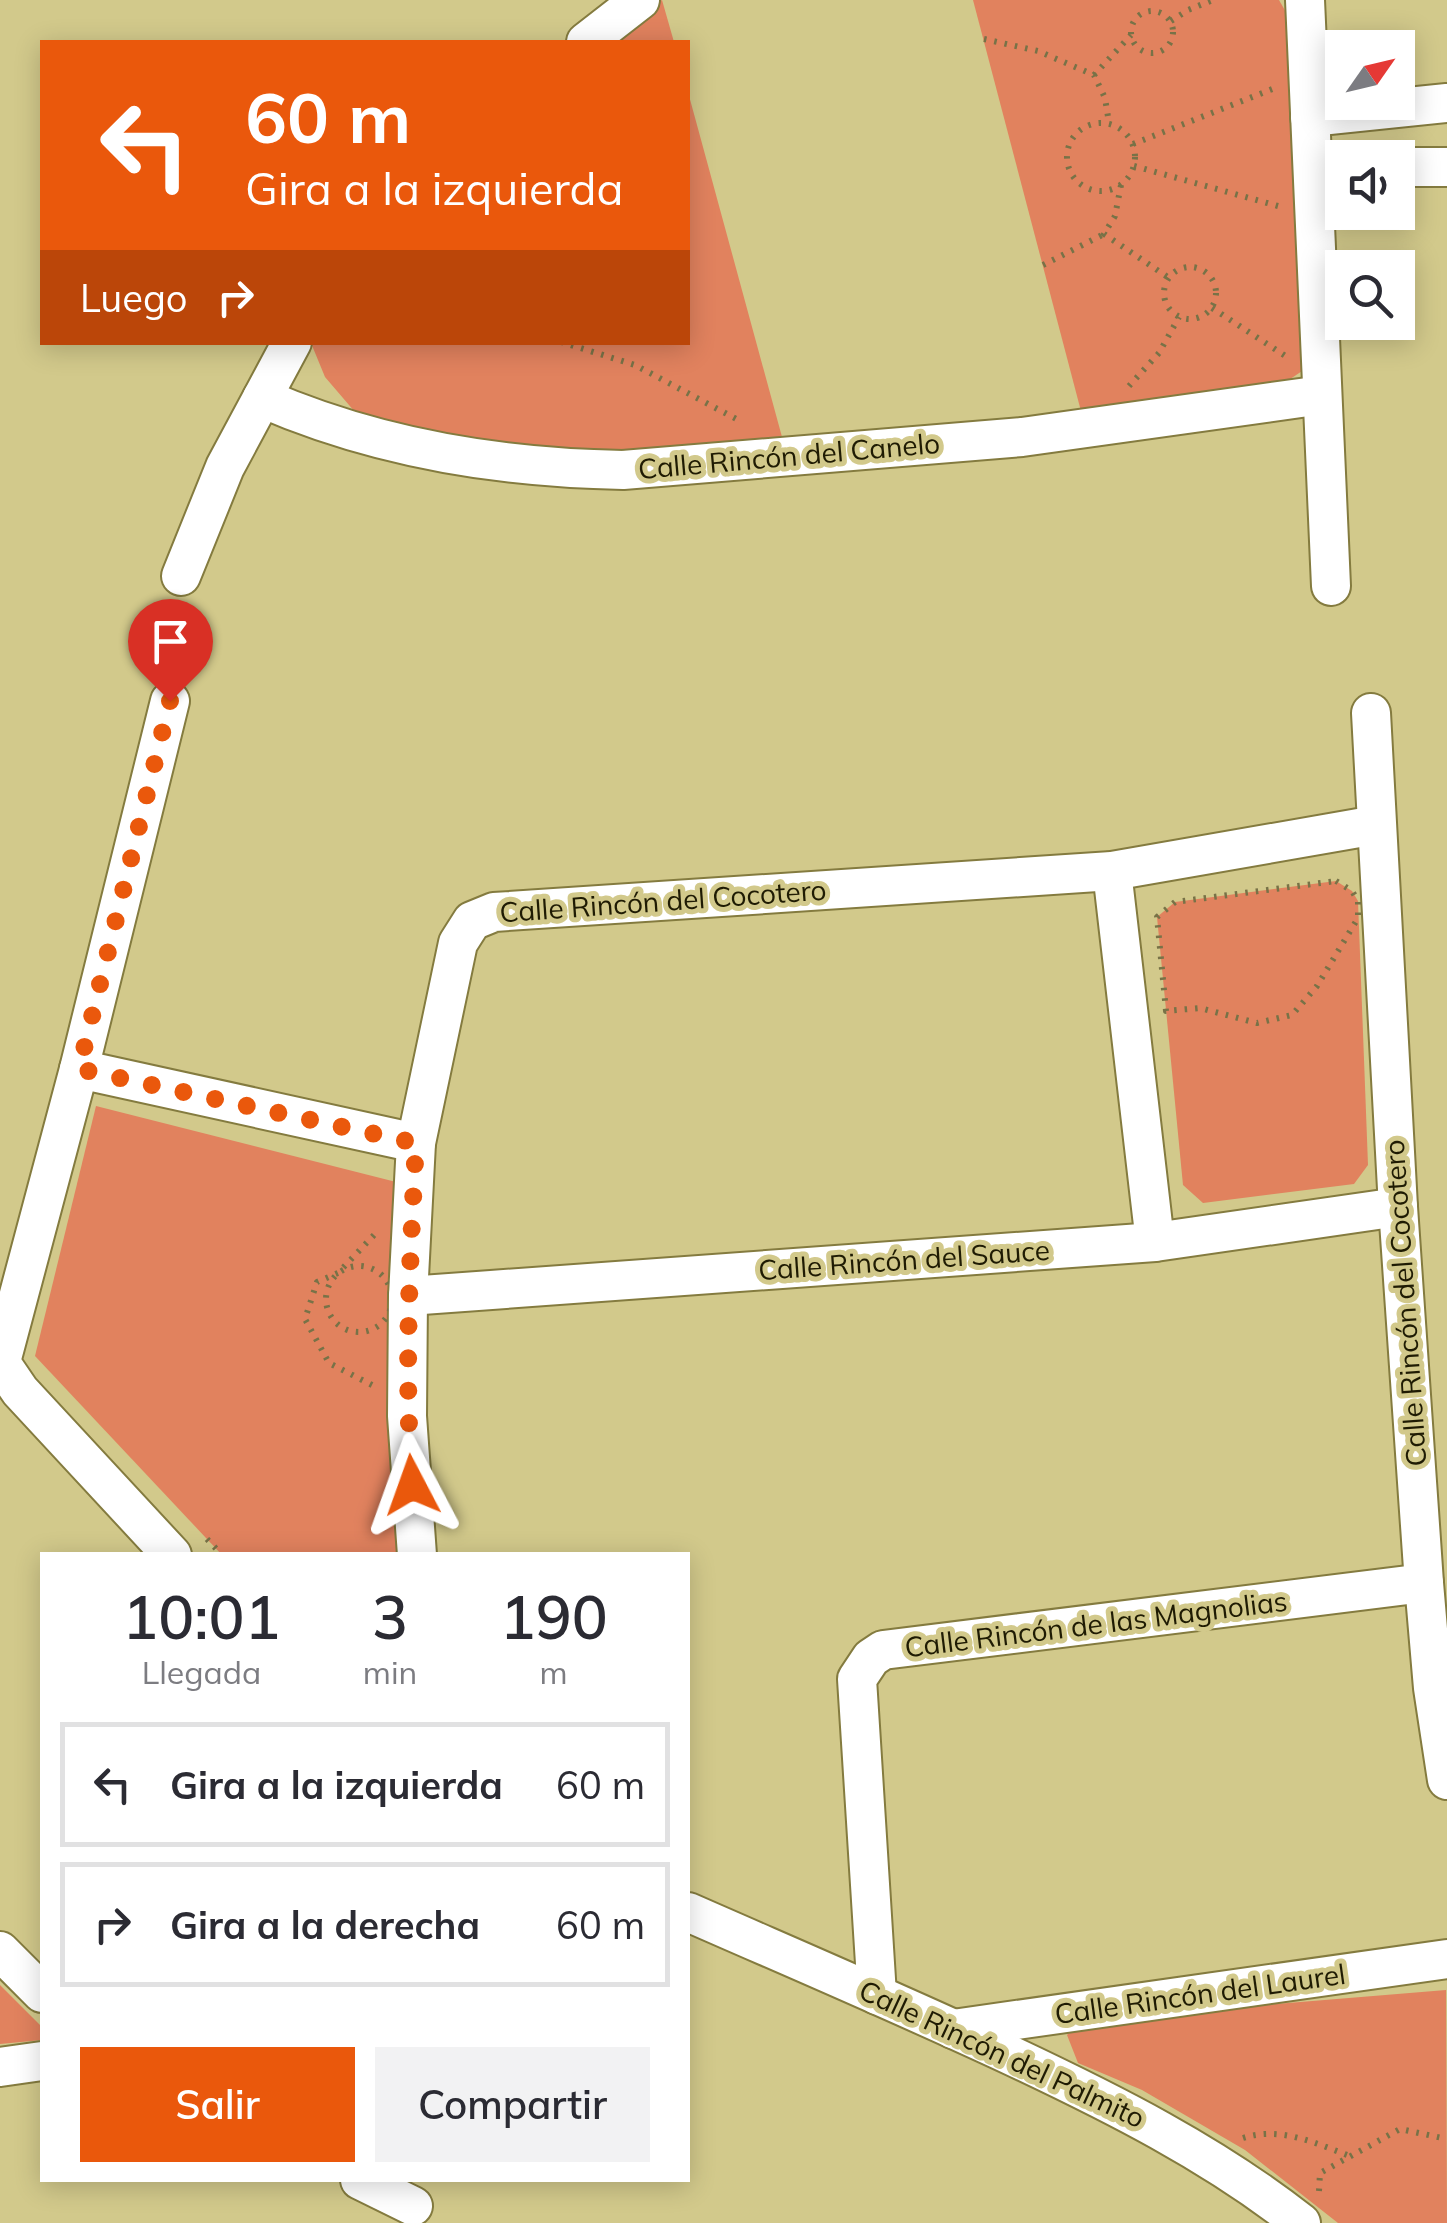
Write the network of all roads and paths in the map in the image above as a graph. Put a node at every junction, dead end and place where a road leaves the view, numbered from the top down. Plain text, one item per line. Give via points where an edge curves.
1 (640, 0) edge
2 (1144, 0) edge
3 (1212, 0) edge
4 (1306, 0) edge
5 (1152, 10) junction
6 (1171, 21) junction
7 (1131, 34) junction
8 (984, 39) dead end
9 (589, 40) edge
10 (1094, 74) junction
11 (1290, 82) dead end
12 (1447, 103) edge
13 (1310, 117) junction
14 (1109, 123) junction
15 (1133, 144) junction
16 (1325, 164) edge
17 (1134, 166) junction
18 (1415, 166) edge
19 (1447, 166) edge
20 (1121, 185) junction
21 (1284, 208) dead end
22 (1326, 230) edge
23 (1104, 234) junction
24 (1042, 265) dead end
25 (1169, 278) junction
26 (1212, 308) junction
27 (1179, 317) junction
28 (290, 345) edge
29 (570, 345) edge
30 (1289, 359) dead end
31 (1322, 395) junction
32 (262, 398) junction
33 (1118, 398) dead end
34 (752, 427) dead end
35 (181, 576) dead end
36 (1331, 586) dead end
37 (170, 701) dead end
38 (1371, 713) dead end
39 (1376, 825) junction
40 (1112, 871) junction
41 (1358, 918) junction
42 (1359, 936) dead end
43 (1166, 1011) junction
44 (1168, 1030) dead end
45 (79, 1069) junction
46 (416, 1143) junction
47 (1398, 1208) junction
48 (378, 1232) dead end
49 (1155, 1242) junction
50 (338, 1274) junction
51 (408, 1296) junction
52 (376, 1386) dead end
53 (183, 1541) edge
54 (214, 1552) edge
55 (416, 1552) edge
56 (1424, 1582) junction
57 (1447, 1780) edge
58 (690, 1913) edge
59 (0, 1951) edge
60 (1447, 1959) edge
61 (40, 1991) edge
62 (877, 1995) junction
63 (953, 2029) junction
64 (40, 2061) edge
65 (0, 2067) edge
66 (1447, 2139) edge
67 (1245, 2150) dead end
68 (1352, 2156) junction
69 (365, 2182) edge
70 (413, 2203) edge
71 (1310, 2215) edge

1 - 9 street
2 - 5 path
3 - 6 path
4 - 13 street
5 - 6 path
5 - 7 path via 1139,15
6 - 7 path via 1172,41 1156,53 1137,47
7 - 10 path
8 - 10 path via 1038,50
10 - 14 path
11 - 15 path
12 - 13 street
13 - 16 street
14 - 15 path
14 - 20 path via 1078,130 1067,161 1087,188
15 - 17 path
17 - 20 path
17 - 21 path
18 - 19 street
20 - 23 path
22 - 31 street
23 - 24 path
23 - 25 path
25 - 26 path via 1192,267 1209,274 1217,290
25 - 27 path via 1166,304
26 - 27 path via 1201,318
26 - 30 path
27 - 33 path via 1159,353
28 - 32 street
29 - 34 path via 635,366
31 - 32 street, Calle Rincón del Canelo via 1022,437 623,470 431,451 370,438
31 - 36 street
32 - 35 street via 225,467
37 - 45 street
38 - 39 street, Calle Rincón del Cocotero
39 - 40 street, Calle Rincón del Cocotero
39 - 47 street, Calle Rincón del Cocotero
40 - 46 street, Calle Rincón del Cocotero via 482,915 458,943
40 - 49 street
41 - 42 path
41 - 43 path via 1292,1015 1257,1023 1200,1008
41 - 43 path via 1358,901 1336,881 1175,902 1157,918
43 - 44 path
45 - 46 street
45 - 53 street via 3,1366 20,1391
46 - 51 street, Calle Rincón del Cocotero
47 - 49 street, Calle Rincón del Sauce
47 - 56 street, Calle Rincón del Cocotero
48 - 50 path
49 - 51 street, Calle Rincón del Sauce
50 - 50 path via 327,1292 330,1314 357,1333 378,1327 393,1299 386,1279 368,1267
50 - 52 path via 317,1282 305,1319 329,1363
51 - 55 street, Calle Rincón del Cocotero
53 - 54 path
56 - 57 street, Calle Rincón del Cocotero
56 - 62 street, Calle Rincón de las Magnolias via 883,1650 872,1658 857,1679
58 - 62 street, Calle Rincón del Palmito
59 - 61 street
60 - 63 street, Calle Rincón del Laurel
62 - 63 street, Calle Rincón del Palmito
63 - 71 street, Calle Rincón del Palmito via 1156,2127
64 - 65 street
66 - 68 path via 1400,2129
67 - 68 path via 1230,2142 1260,2132 1297,2136
68 - 71 path via 1320,2174
69 - 70 street

